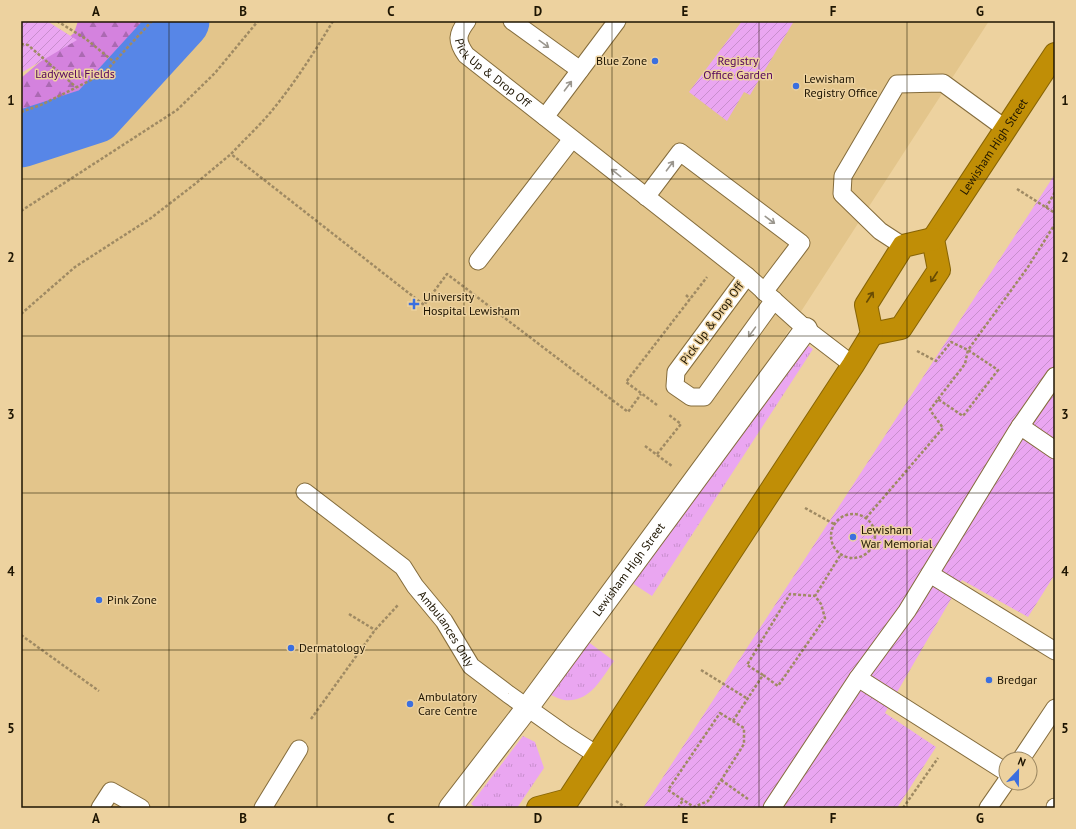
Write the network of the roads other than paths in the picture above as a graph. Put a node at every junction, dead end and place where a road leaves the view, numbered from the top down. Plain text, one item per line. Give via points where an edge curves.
1 (467, 21) edge
2 (512, 21) edge
3 (617, 21) edge
4 (1055, 54) edge
5 (580, 70) junction
6 (545, 117) junction
7 (1006, 129) junction
8 (572, 139) junction
9 (646, 197) junction
10 (933, 239) junction
11 (903, 246) junction
12 (478, 261) dead end
13 (747, 276) junction
14 (769, 296) junction
15 (806, 329) junction
16 (872, 334) junction
17 (853, 365) junction
18 (1055, 376) edge
19 (1020, 426) junction
20 (1055, 450) edge
21 (305, 492) dead end
22 (930, 574) junction
23 (1055, 651) edge
24 (858, 678) junction
25 (527, 708) junction
26 (1055, 708) edge
27 (299, 749) dead end
28 (1026, 751) edge
29 (597, 755) junction
30 (998, 767) edge
31 (1000, 791) edge
32 (569, 804) edge
33 (100, 808) edge
34 (140, 808) edge
35 (263, 808) edge
36 (450, 808) edge
37 (538, 808) edge
38 (772, 808) edge
39 (988, 808) edge

1 - 6 lane, Pick Up & Drop Off via 460,30 460,46 466,55
2 -> 5 lane
3 - 5 lane
4 - 7 highway, Lewisham High Street
6 -> 5 lane
6 - 8 lane, Pick Up & Drop Off
7 - 10 highway, Lewisham High Street
7 - 11 lane via 943,83 897,84 843,176 842,194 880,231
9 -> 8 lane, Pick Up & Drop Off
8 - 12 lane
9 - 13 lane, Pick Up & Drop Off
9 -> 14 lane via 680,152 801,243
10 - 11 highway
10 -> 16 highway via 938,270 901,328
16 -> 11 highway via 866,304
13 - 14 lane, Pick Up & Drop Off
14 -> 13 lane, Pick Up & Drop Off via 704,398 691,397 675,386 676,372
14 - 15 lane, Pick Up & Drop Off
15 - 17 lane, Pick Up & Drop Off
15 - 25 street, Lewisham High Street
16 - 17 highway
17 - 29 highway
18 - 19 lane
19 - 20 lane
19 - 22 lane
21 - 25 lane, Ambulances Only via 403,567 444,621 472,666
22 - 23 lane
22 - 24 lane via 907,611
24 - 30 lane
24 - 38 lane
25 - 29 lane, Ambulances Only
25 - 36 street, Lewisham High Street
26 - 28 lane
27 - 35 lane
29 - 32 highway
31 - 39 lane
32 - 37 highway
33 - 34 lane via 111,791

